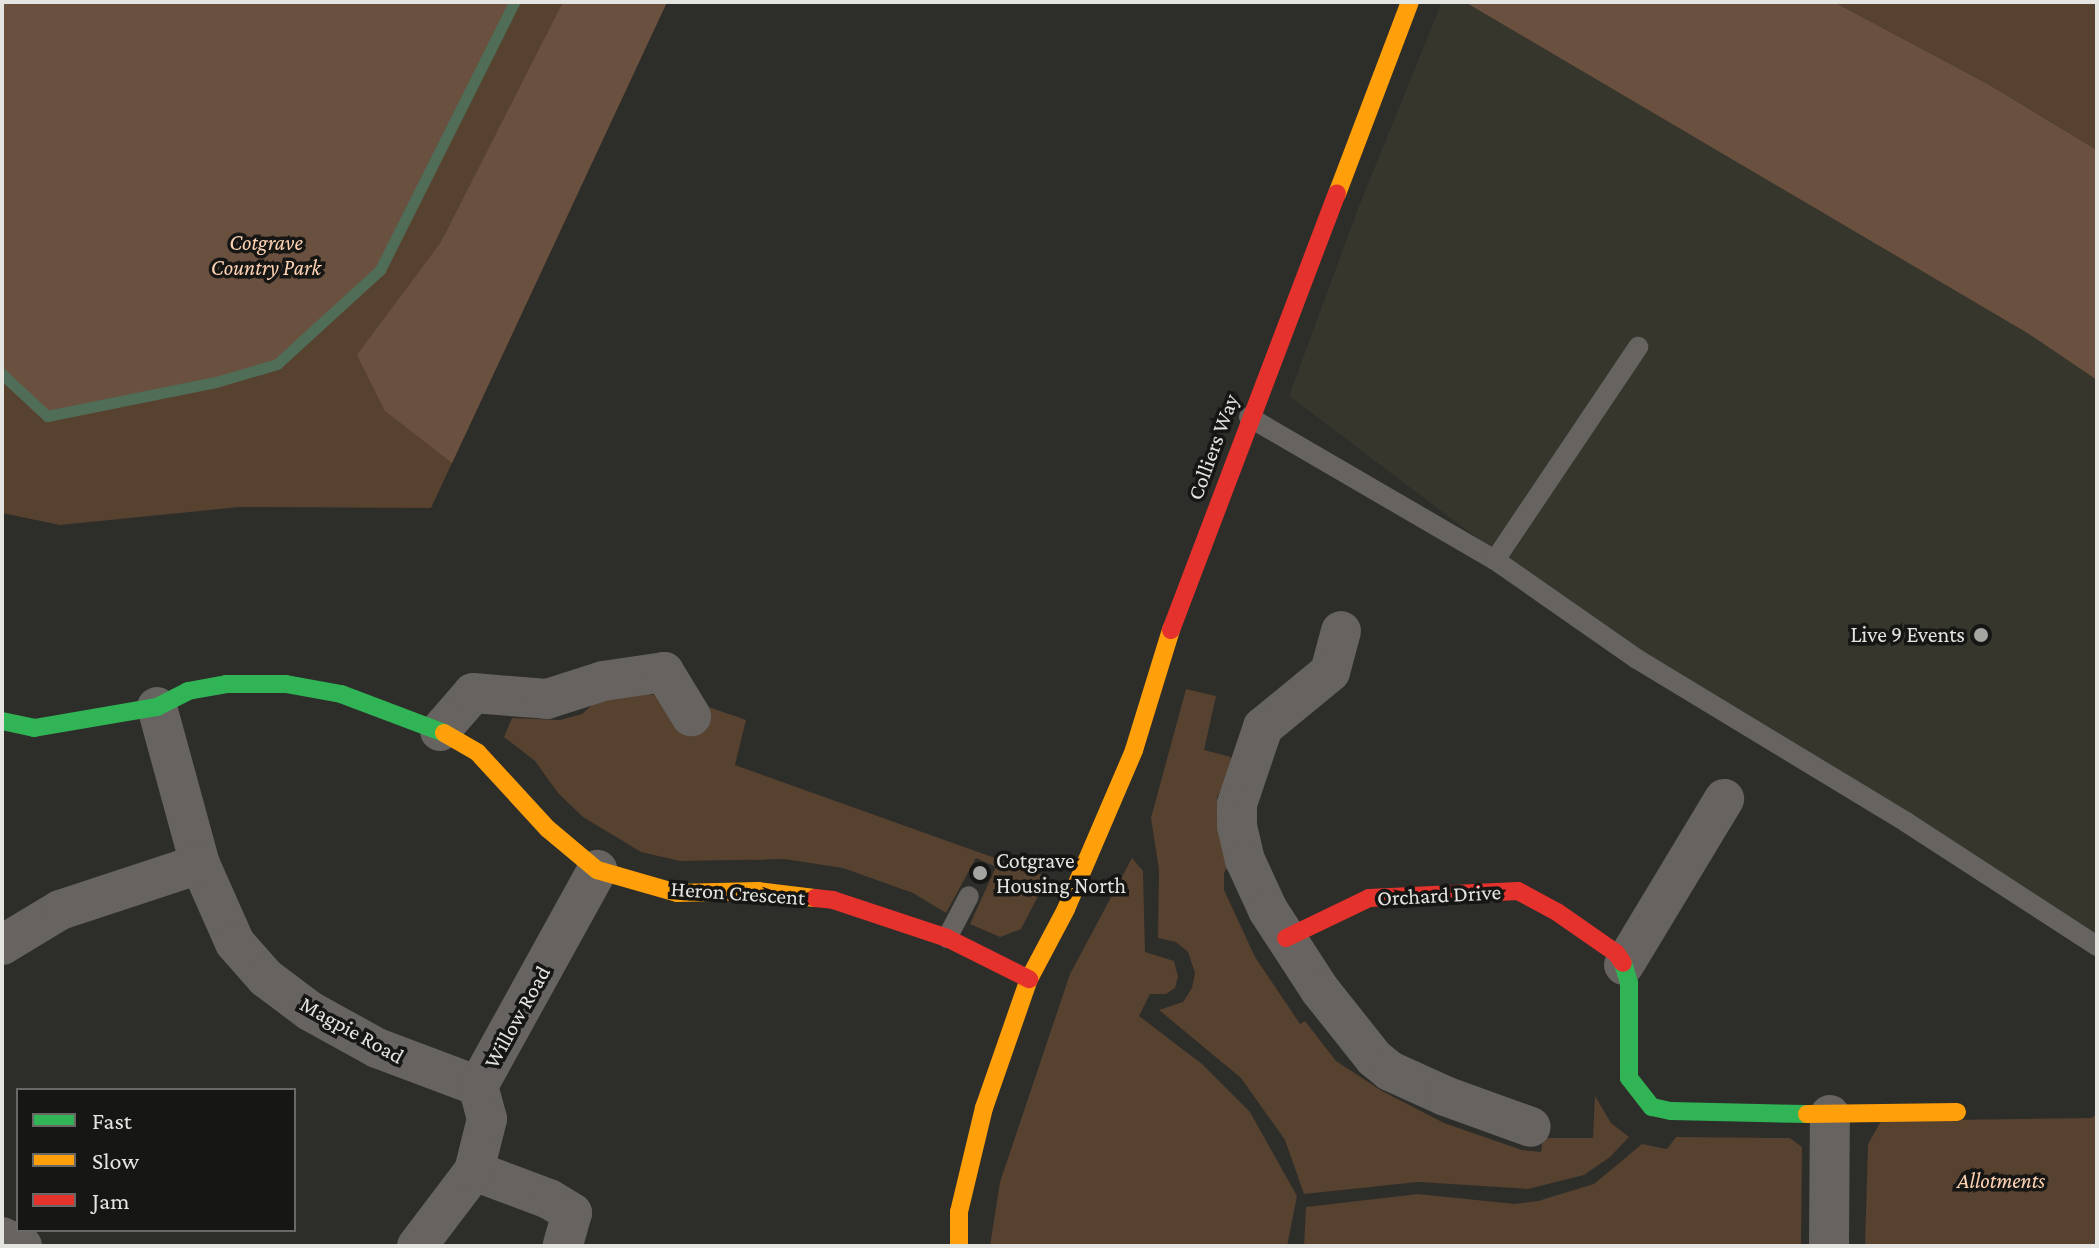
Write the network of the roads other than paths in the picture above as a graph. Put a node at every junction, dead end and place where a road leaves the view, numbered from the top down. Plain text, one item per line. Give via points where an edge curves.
1 (1410, 2) edge
2 (1638, 347) dead end
3 (1249, 417) junction
4 (1495, 560) junction
5 (1341, 631) dead end
6 (157, 707) junction
7 (691, 716) dead end
8 (2, 721) edge
9 (440, 731) junction
10 (1724, 799) dead end
11 (200, 864) junction
12 (597, 870) junction
13 (969, 896) dead end
14 (1277, 924) junction
15 (947, 938) junction
16 (2, 945) edge
17 (2097, 946) edge
18 (1624, 965) junction
19 (1029, 979) junction
20 (478, 1086) junction
21 (1957, 1112) dead end
22 (1830, 1115) junction
23 (1531, 1127) dead end
24 (474, 1171) junction
25 (2, 1237) edge
26 (563, 1245) edge
27 (22, 1246) edge
28 (417, 1246) edge
29 (959, 1246) edge
30 (1829, 1246) edge

1 - 3 street, Colliers Way
2 - 4 lane
3 - 4 lane
3 - 19 street, Colliers Way via 1159,661 1134,750 1066,909
4 - 17 lane via 1637,659 1906,822
5 - 14 street via 1330,672 1263,727 1241,786 1237,826 1245,860
6 - 8 street, Heron Crescent via 34,728
6 - 9 street, Heron Crescent via 188,691 226,684 286,684 341,694
6 - 11 street, Magpie Road
7 - 9 street via 664,672 603,681 547,699 473,693
9 - 12 street, Heron Crescent via 478,753 548,829
10 - 18 street
11 - 16 street via 60,910
11 - 20 street, Magpie Road via 235,943 266,978 310,1011 377,1048
12 - 15 street, Heron Crescent via 677,893 758,891 833,900
12 - 20 street, Willow Road
13 - 15 lane
14 - 18 street, Orchard Drive via 1369,898 1518,891 1616,953
14 - 23 street via 1348,1028 1382,1065 1445,1096
15 - 19 street, Heron Crescent
18 - 22 street via 1629,983 1629,1078 1652,1107
19 - 29 street, Colliers Way via 984,1108 959,1212
20 - 24 street, Willow Road via 487,1119
21 - 22 street
22 - 30 street
24 - 26 street via 572,1213
24 - 28 street, Willow Road
25 - 27 street

